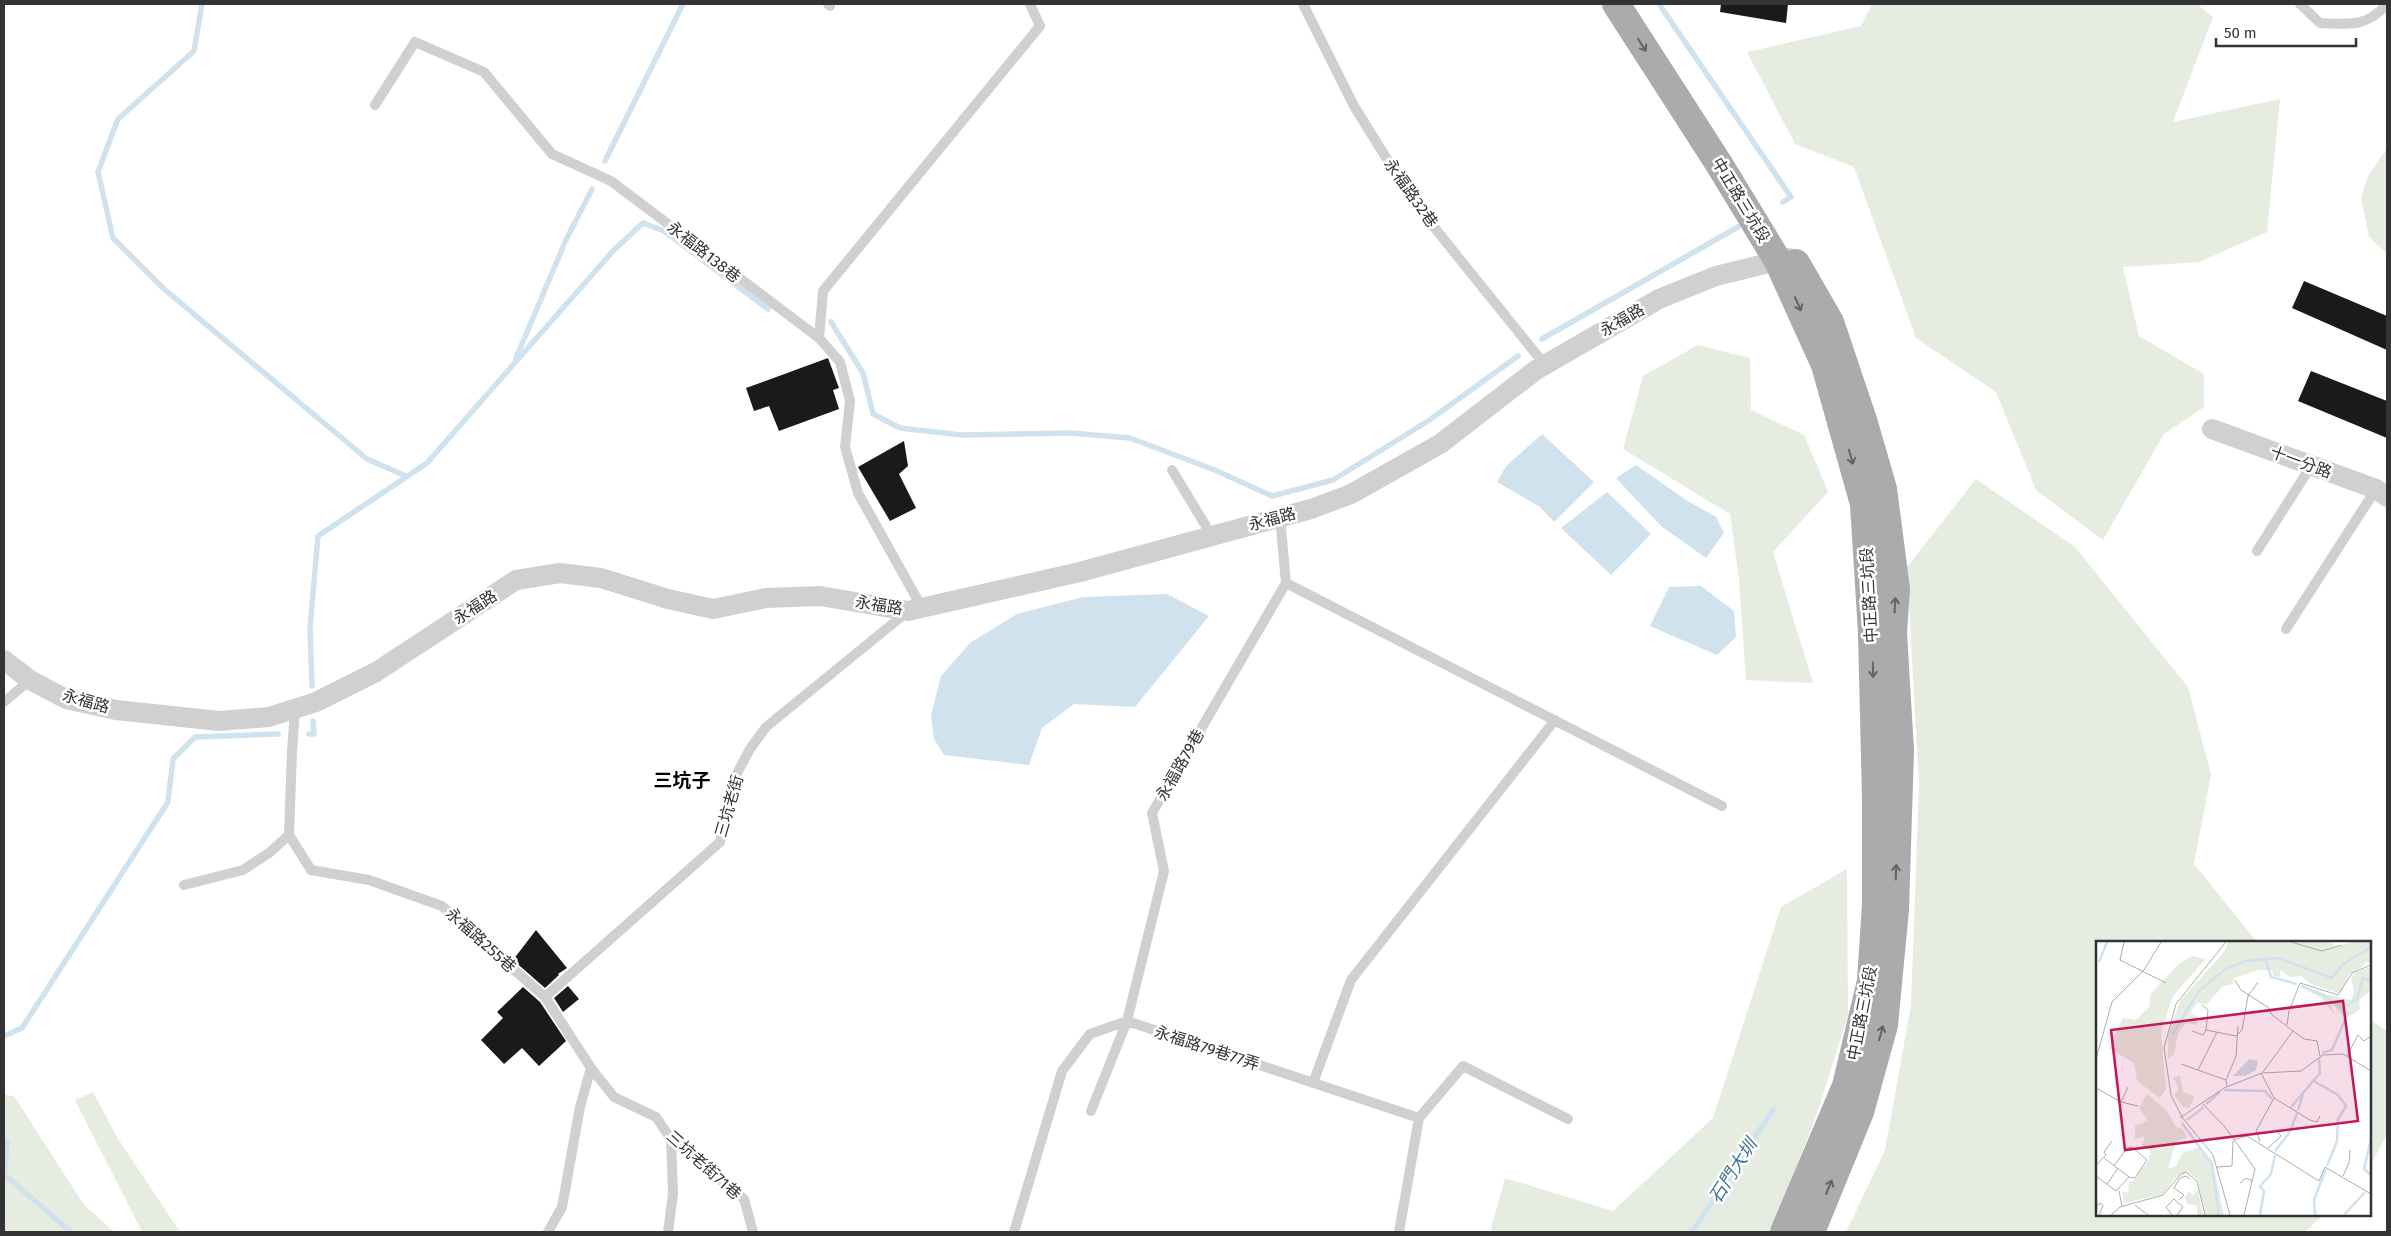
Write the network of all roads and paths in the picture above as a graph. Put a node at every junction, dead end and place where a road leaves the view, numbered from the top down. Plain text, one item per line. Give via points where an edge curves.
1 (1030, 4) edge
2 (1303, 4) edge
3 (1616, 4) edge
4 (1636, 4) edge
5 (2300, 4) edge
6 (2387, 4) edge
7 (375, 105) dead end
8 (1785, 259) junction
9 (819, 338) junction
10 (1545, 365) junction
11 (2212, 429) dead end
12 (2311, 466) junction
13 (1172, 470) dead end
14 (2382, 493) edge
15 (1280, 517) junction
16 (1212, 536) junction
17 (2257, 550) dead end
18 (1286, 583) junction
19 (914, 609) junction
20 (2286, 629) dead end
21 (4, 660) edge
22 (30, 680) junction
23 (4, 702) edge
24 (295, 709) junction
25 (1554, 720) junction
26 (1722, 806) dead end
27 (289, 835) junction
28 (184, 885) dead end
29 (544, 996) junction
30 (1127, 1021) junction
31 (591, 1068) junction
32 (1313, 1083) junction
33 (1092, 1111) dead end
34 (1419, 1118) junction
35 (1568, 1119) dead end
36 (671, 1139) junction
37 (548, 1232) edge
38 (668, 1232) edge
39 (753, 1232) edge
40 (1014, 1232) edge
41 (1399, 1232) edge
42 (1784, 1232) edge
43 (1811, 1232) edge

1 - 9 lane via 1040,26 823,291
2 - 10 lane, 永福路32巷 via 1354,106 1413,201
3 -> 8 main road, 中正路三坑段 via 1719,164
4 - 8 main road, 中正路三坑段 via 1758,191
5 - 6 lane via 2320,23 2354,24 2376,17
7 - 9 lane, 永福路138巷 via 415,42 484,72 552,154 611,181
8 - 10 street, 永福路 via 1716,276 1659,299
8 -> 42 main road, 中正路三坑段 via 1825,365 1864,504 1872,633 1876,904 1871,981 1846,1086
43 -> 8 main road, 中正路三坑段 via 1860,1112 1884,1025 1895,910 1900,750 1893,633 1896,589 1883,489 1864,423 1830,322
9 - 19 lane, 永福路138巷 via 840,362 850,401 845,446 858,493
10 - 15 street, 永福路 via 1440,444 1351,494
11 - 12 street, 十一分路
12 - 14 street, 十一分路
12 - 17 lane
13 - 16 lane
14 - 20 lane
15 - 16 street, 永福路
15 - 18 lane
16 - 19 street, 永福路 via 1080,572
18 - 25 lane
18 - 30 lane, 永福路79巷 via 1152,813 1164,871
19 - 24 street, 永福路 via 820,596 766,598 713,608 668,599 601,578 560,572 516,580 376,672
19 - 29 lane, 三坑老街 via 766,727 734,779 720,842
21 - 22 street, 永福路
22 - 23 lane
22 - 24 street, 永福路 via 66,698 116,710 220,721 269,717
24 - 27 lane
25 - 26 lane
25 - 32 lane via 1351,980
27 - 28 lane via 244,870
27 - 29 lane, 永福路255巷 via 311,870 369,880 442,906
29 - 31 lane, 三坑老街71巷
30 - 32 lane, 永福路79巷77弄
30 - 33 lane, 永福路79巷
30 - 40 lane via 1090,1034 1062,1071
31 - 36 lane, 三坑老街71巷 via 614,1097 656,1118
31 - 37 lane via 580,1107 562,1207
32 - 34 lane, 永福路79巷77弄
34 - 35 lane via 1463,1066
34 - 41 lane
36 - 38 lane via 673,1194
36 - 39 lane, 三坑老街71巷 via 744,1199

